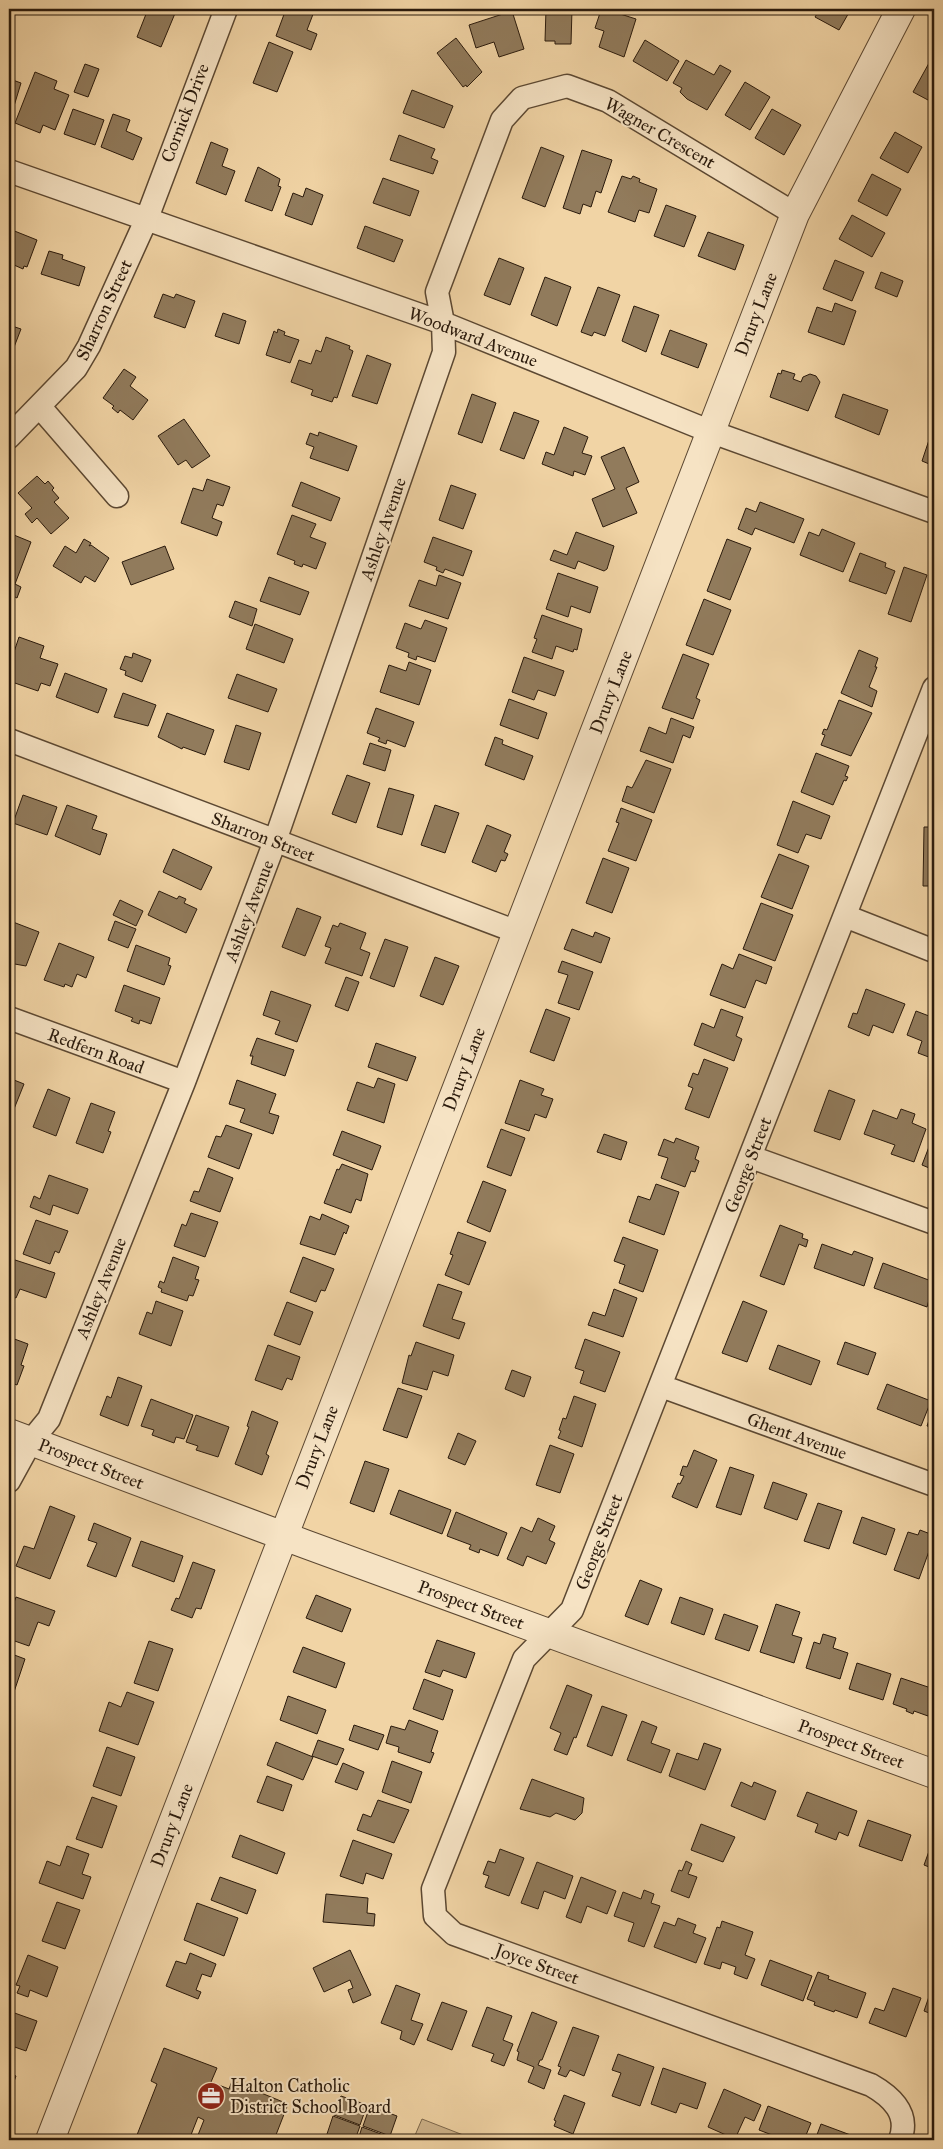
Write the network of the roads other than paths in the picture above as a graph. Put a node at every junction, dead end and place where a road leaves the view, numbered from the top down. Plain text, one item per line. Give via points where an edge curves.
1 (226, 9) edge
2 (900, 9) edge
3 (9, 170) edge
4 (795, 214) junction
5 (147, 218) junction
6 (443, 324) junction
7 (40, 407) junction
8 (709, 431) junction
9 (9, 437) edge
10 (118, 496) dead end
11 (934, 512) edge
12 (934, 688) edge
13 (9, 740) edge
14 (275, 841) junction
15 (845, 916) junction
16 (517, 932) junction
17 (934, 951) edge
18 (9, 1018) edge
19 (184, 1082) junction
20 (751, 1157) junction
21 (934, 1223) edge
22 (661, 1386) junction
23 (20, 1437) edge
24 (9, 1481) edge
25 (934, 1485) edge
26 (282, 1536) junction
27 (549, 1634) junction
28 (934, 1774) edge
29 (50, 2140) edge
30 (900, 2140) edge

1 - 5 street, Cornick Drive
2 - 4 street, Drury Lane
3 - 5 street, Woodward Avenue
4 - 6 street, Wagner Crescent via 608,101 567,86 522,98 502,120 437,292
4 - 8 street, Drury Lane
5 - 6 street, Woodward Avenue
5 - 7 street, Sharron Street via 76,368
6 - 8 street, Woodward Avenue
6 - 14 street, Ashley Avenue via 444,352
7 - 9 street, Sharron Street
7 - 10 street
8 - 11 street, Woodward Avenue
8 - 16 street, Drury Lane
12 - 15 street, George Street
13 - 14 street, Sharron Street
14 - 16 street, Sharron Street
14 - 19 street, Ashley Avenue
15 - 17 street
15 - 20 street, George Street
16 - 26 street, Drury Lane
18 - 19 street, Redfern Road
19 - 23 street, Ashley Avenue via 49,1419
20 - 21 street
20 - 22 street, George Street
22 - 25 street, Ghent Avenue
22 - 27 street, George Street via 572,1610
23 - 24 street, Ashley Avenue
23 - 26 street, Prospect Street
26 - 27 street, Prospect Street
26 - 29 street, Drury Lane
27 - 28 street, Prospect Street
27 - 30 street, Joyce Street via 524,1659 433,1889 435,1916 454,1934 871,2085 896,2103 903,2117

